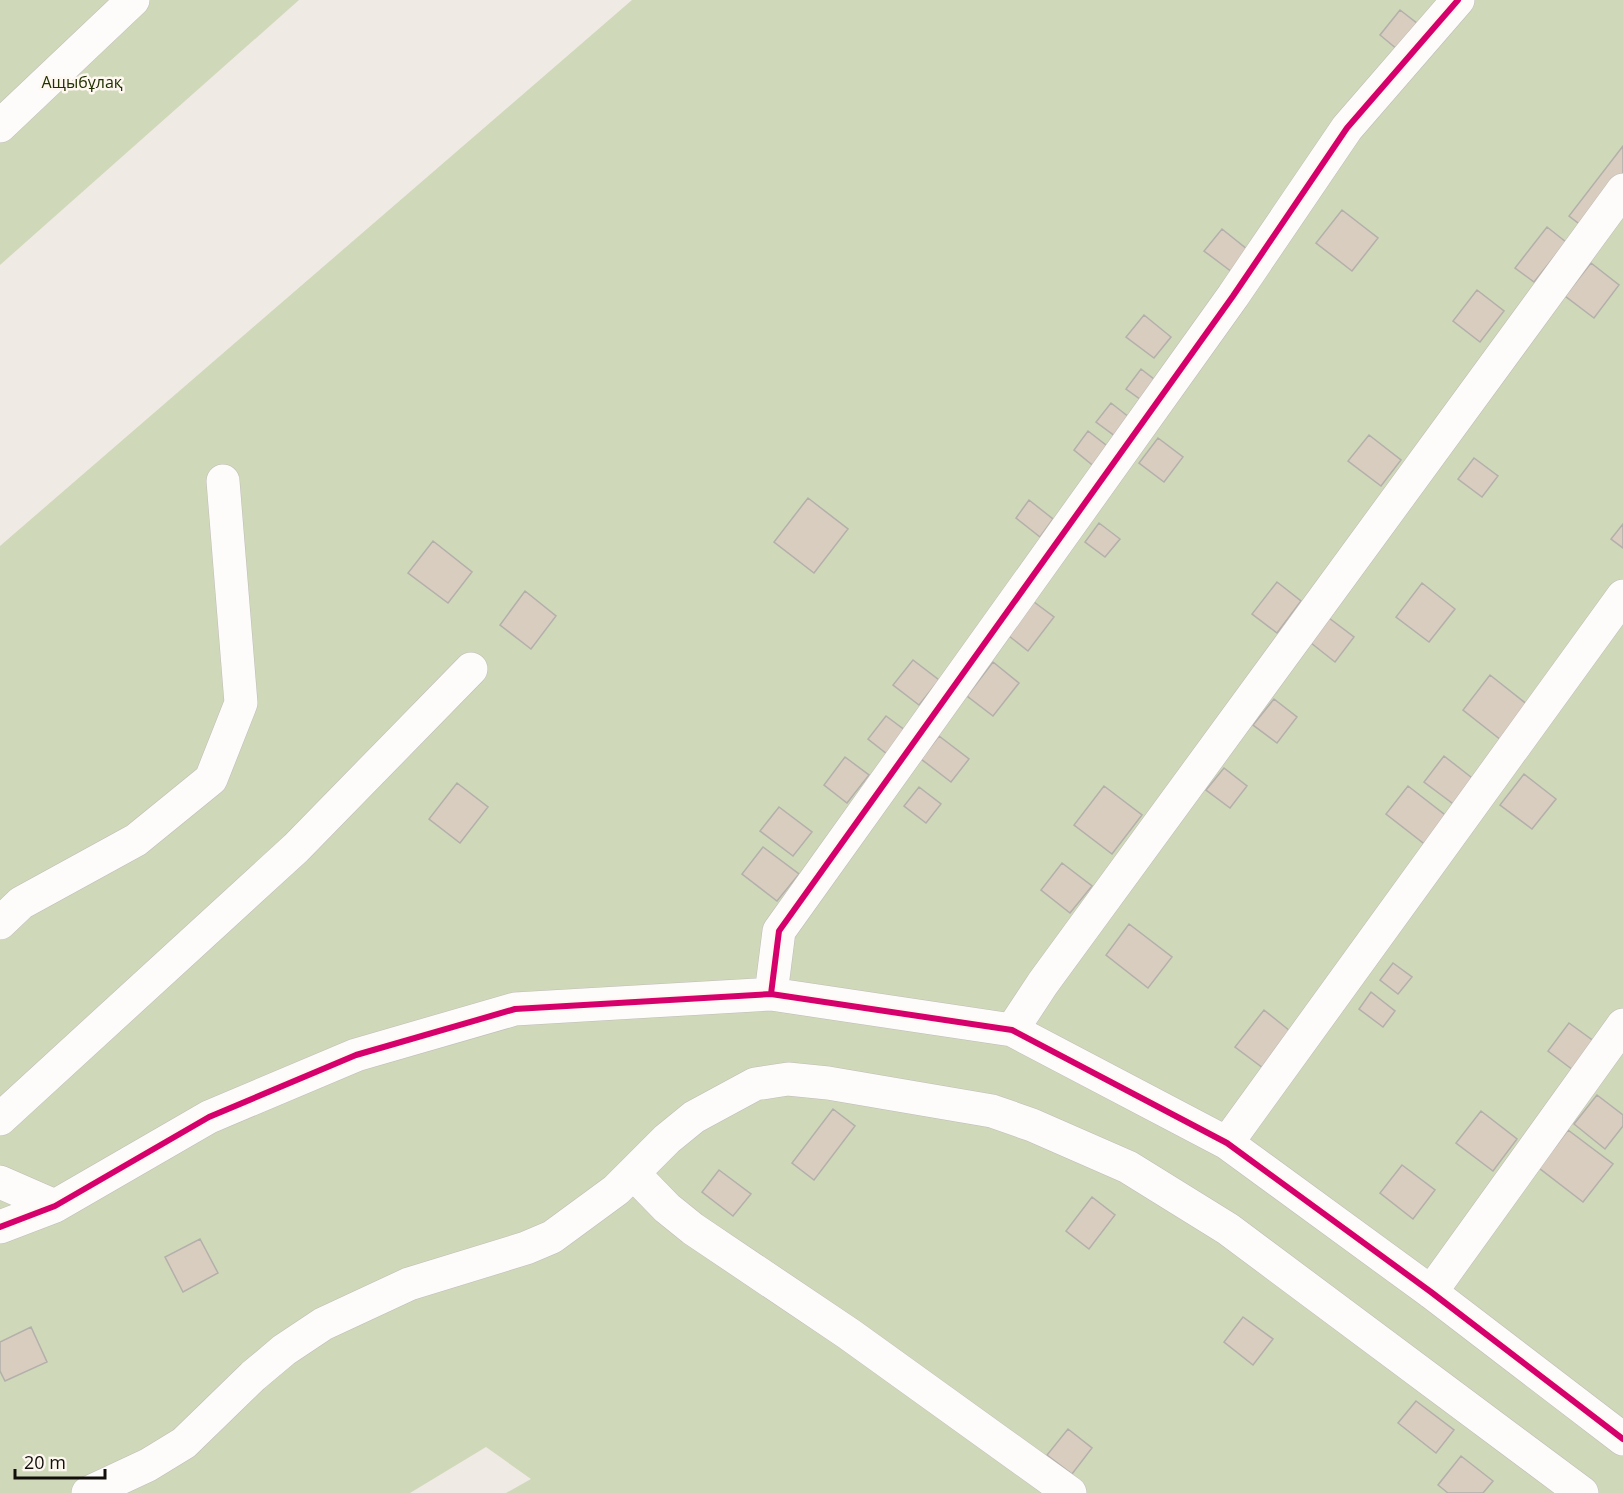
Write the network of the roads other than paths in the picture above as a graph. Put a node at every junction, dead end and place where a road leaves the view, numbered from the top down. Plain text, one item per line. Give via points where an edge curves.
1 (133, 0) edge
2 (1458, 0) edge
3 (0, 126) edge
4 (1623, 190) edge
5 (223, 481) dead end
6 (1623, 596) edge
7 (471, 669) dead end
8 (0, 923) edge
9 (771, 994) junction
10 (1623, 1025) edge
11 (1012, 1030) junction
12 (0, 1119) edge
13 (1227, 1143) junction
14 (633, 1173) junction
15 (0, 1182) edge
16 (55, 1206) junction
17 (0, 1227) edge
18 (1431, 1292) junction
19 (1623, 1439) edge
20 (88, 1493) edge
21 (1070, 1493) edge
22 (1582, 1493) edge

1 - 3 street
2 - 9 street via 1347,128 1233,296 779,931
4 - 11 street
5 - 8 street via 241,703 211,779 136,840 21,903
6 - 13 street
7 - 12 street via 296,848
9 - 11 street
9 - 16 street via 515,1009 356,1055 209,1117
10 - 18 street
11 - 13 street
13 - 18 street
14 - 20 street via 552,1238 409,1284 323,1324 253,1376 184,1443
14 - 21 street via 693,1230 849,1334
14 - 22 street via 694,1117 755,1084 788,1079 828,1083 992,1111 1128,1167 1180,1198
15 - 16 street
16 - 17 street
18 - 19 street

